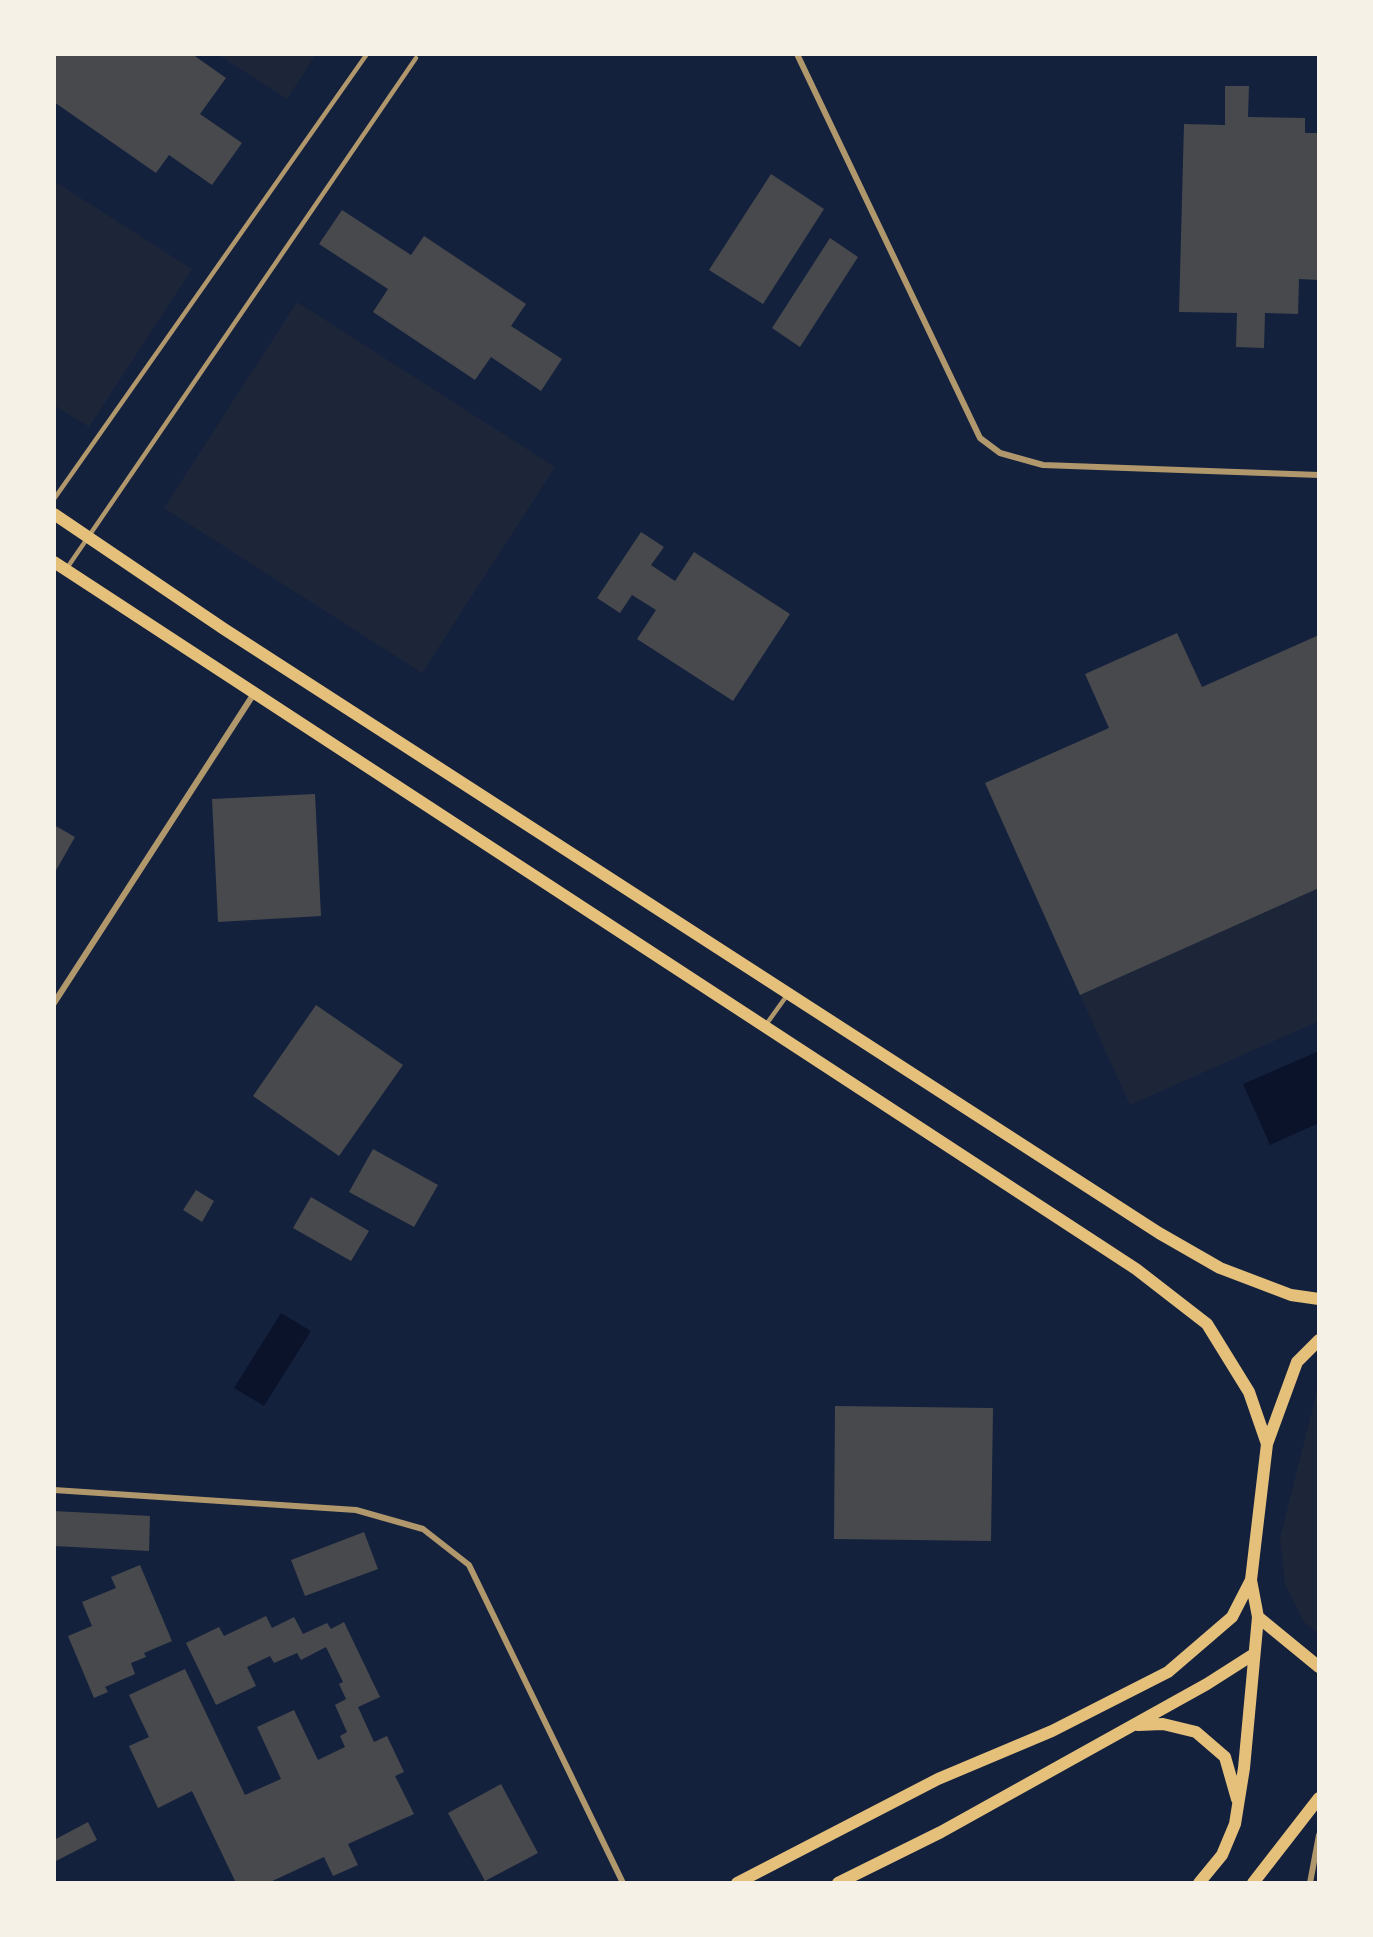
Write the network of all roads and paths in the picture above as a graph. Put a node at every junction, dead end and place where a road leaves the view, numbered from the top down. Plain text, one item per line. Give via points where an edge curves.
1 (367, 54) edge
2 (797, 54) edge
3 (416, 58) dead end
4 (1319, 475) edge
5 (54, 499) edge
6 (54, 514) edge
7 (87, 536) junction
8 (54, 562) edge
9 (66, 569) junction
10 (255, 692) junction
11 (789, 992) junction
12 (54, 1003) edge
13 (763, 1028) junction
14 (1319, 1299) edge
15 (1319, 1340) edge
16 (1267, 1444) junction
17 (54, 1490) edge
18 (1251, 1580) junction
19 (1258, 1617) junction
20 (1254, 1654) junction
21 (1319, 1667) edge
22 (1133, 1725) junction
23 (1319, 1798) edge
24 (1238, 1803) junction
25 (1319, 1835) edge
26 (623, 1883) edge
27 (737, 1883) edge
28 (838, 1883) edge
29 (1199, 1883) edge
30 (1253, 1883) edge
31 (1310, 1883) edge

1 - 5 lane
2 - 4 street via 980,438 1000,453 1043,465
3 - 7 lane
6 - 7 main road
7 - 9 lane
7 - 11 main road via 224,629
8 - 9 main road
9 - 10 main road
10 - 12 street
10 - 13 main road
11 - 13 lane
11 - 14 main road via 1159,1233 1220,1268 1291,1295
13 - 16 main road via 1136,1269 1207,1324 1249,1392
15 - 16 main road via 1297,1362
16 - 18 main road
17 - 26 street via 356,1510 423,1529 469,1565
18 - 19 main road
18 - 27 main road via 1232,1617 1168,1672 1052,1731 938,1779
19 - 20 main road
19 - 21 main road
20 - 22 main road
20 - 24 main road
22 - 24 main road via 1163,1724 1196,1732 1226,1757
22 - 28 main road via 940,1832
23 - 30 main road
24 - 29 main road via 1235,1824 1222,1855
25 - 31 street

